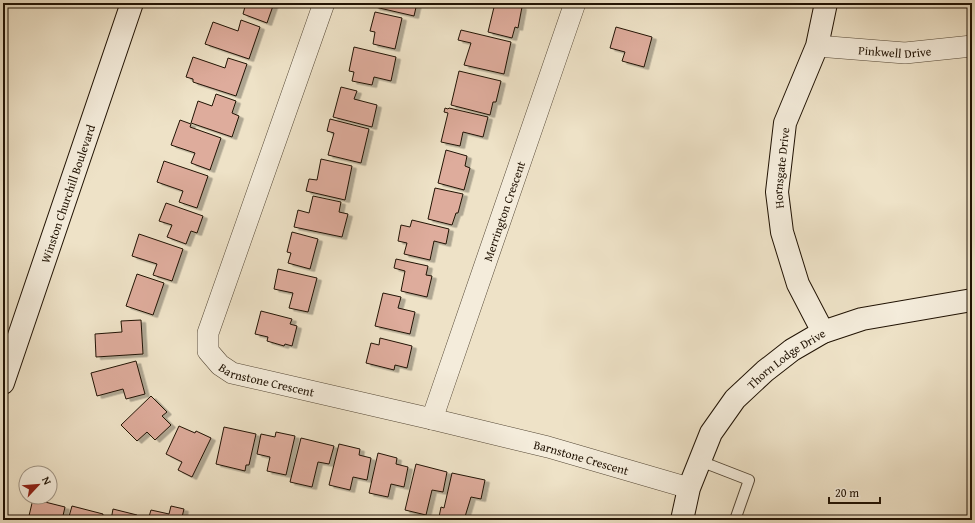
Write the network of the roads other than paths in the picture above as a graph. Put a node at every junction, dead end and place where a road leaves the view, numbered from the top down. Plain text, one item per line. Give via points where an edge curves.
1 (132, 3) edge
2 (324, 3) edge
3 (575, 3) edge
4 (826, 3) edge
5 (817, 46) junction
6 (972, 46) edge
7 (972, 300) edge
8 (823, 332) junction
9 (3, 383) edge
10 (432, 419) junction
11 (700, 460) junction
12 (689, 488) junction
13 (682, 520) edge
14 (734, 520) edge

1 - 9 street, Winston Churchill Boulevard
2 - 10 street, Barnstone Crescent via 208,333 208,351 220,365 232,373
3 - 10 street, Merrington Crescent
4 - 5 street, Hornsgate Drive
5 - 6 street, Pinkwell Drive via 905,53
5 - 8 street, Hornsgate Drive via 785,123 777,192 782,232 798,284
7 - 8 street, Thorn Lodge Drive via 862,319
8 - 11 street, Thorn Lodge Drive via 792,350 735,399 711,433
10 - 12 street, Barnstone Crescent via 548,447
11 - 12 street, Thorn Lodge Drive
11 - 14 lane via 749,480
12 - 13 street, Thorn Lodge Drive

